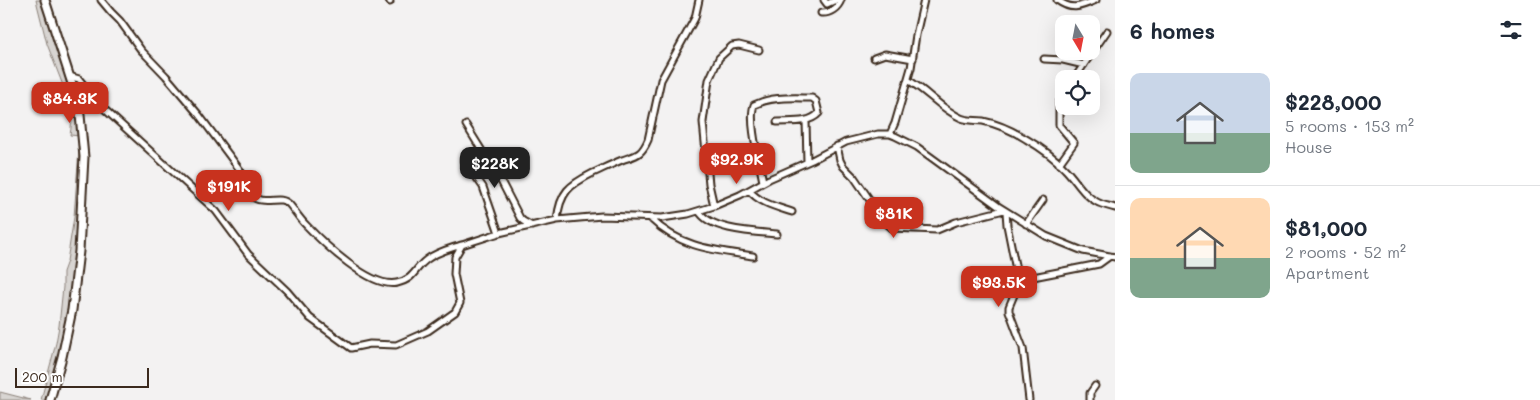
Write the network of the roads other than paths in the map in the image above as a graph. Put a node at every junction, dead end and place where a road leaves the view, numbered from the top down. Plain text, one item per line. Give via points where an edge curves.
1 (45, 0) edge
2 (101, 0) edge
3 (699, 0) edge
4 (824, 0) edge
5 (836, 0) edge
6 (841, 0) edge
7 (924, 0) edge
8 (1057, 0) edge
9 (1096, 0) edge
10 (821, 13) dead end
11 (1107, 31) dead end
12 (759, 50) dead end
13 (874, 58) dead end
14 (913, 58) junction
15 (1044, 59) dead end
16 (1084, 66) junction
17 (1081, 70) edge
18 (69, 76) junction
19 (908, 80) junction
20 (1059, 115) edge
21 (806, 121) junction
22 (777, 122) dead end
23 (466, 125) dead end
24 (890, 134) junction
25 (837, 146) junction
26 (464, 160) dead end
27 (807, 162) junction
28 (1059, 164) junction
29 (763, 182) junction
30 (749, 190) junction
31 (1043, 200) dead end
32 (714, 206) junction
33 (1115, 208) edge
34 (699, 211) junction
35 (1005, 211) junction
36 (792, 212) dead end
37 (651, 219) junction
38 (557, 220) junction
39 (1026, 224) junction
40 (532, 226) junction
41 (499, 233) junction
42 (777, 234) dead end
43 (462, 245) junction
44 (753, 256) dead end
45 (1113, 257) edge
46 (1015, 292) junction
47 (1095, 386) dead end
48 (50, 400) edge
49 (1029, 400) edge
50 (1090, 400) edge

1 - 18 main road
2 - 43 street via 199,114 240,170 250,195 262,201 288,203 307,227 345,262 377,279 396,283 412,276 431,257
3 - 38 street via 695,18 661,80 644,148 634,157 618,161 573,184 562,198
4 - 5 street via 827,4
6 - 10 street via 830,12
7 - 14 street
8 - 9 street via 1074,8
11 - 16 street
12 - 32 street via 732,46 719,58 708,84 703,122
13 - 14 street via 885,54
14 - 19 street
15 - 16 street
16 - 17 street
18 - 43 street via 79,79 101,106 216,211 248,254 310,318 351,348 370,344 396,345 428,331 455,312 460,303 454,280 454,261
18 - 48 main road via 80,115 84,191 72,310
19 - 24 street
19 - 28 street via 953,114 966,120 1001,126 1025,138
20 - 28 street via 1059,125 1074,143
21 - 22 street
21 - 27 street
21 - 29 street via 819,113 814,98 773,99 754,105 754,131
23 - 40 street via 520,218
24 - 25 street via 868,136
24 - 35 street via 917,147
25 - 27 street
25 - 35 street via 843,166 892,228 937,230 956,222
26 - 41 street via 483,187
27 - 29 street
28 - 33 street via 1089,197
29 - 30 street
30 - 32 street
30 - 36 street via 756,198
31 - 39 street
32 - 34 street
34 - 37 street
34 - 42 street via 720,225
35 - 39 street
35 - 46 street via 1017,275
37 - 38 street via 602,216
37 - 44 street via 685,243
38 - 40 street
39 - 45 street via 1066,245
40 - 41 street
41 - 43 street
45 - 46 street via 1099,264 1034,277
46 - 49 street via 1009,312 1023,348
47 - 50 street

